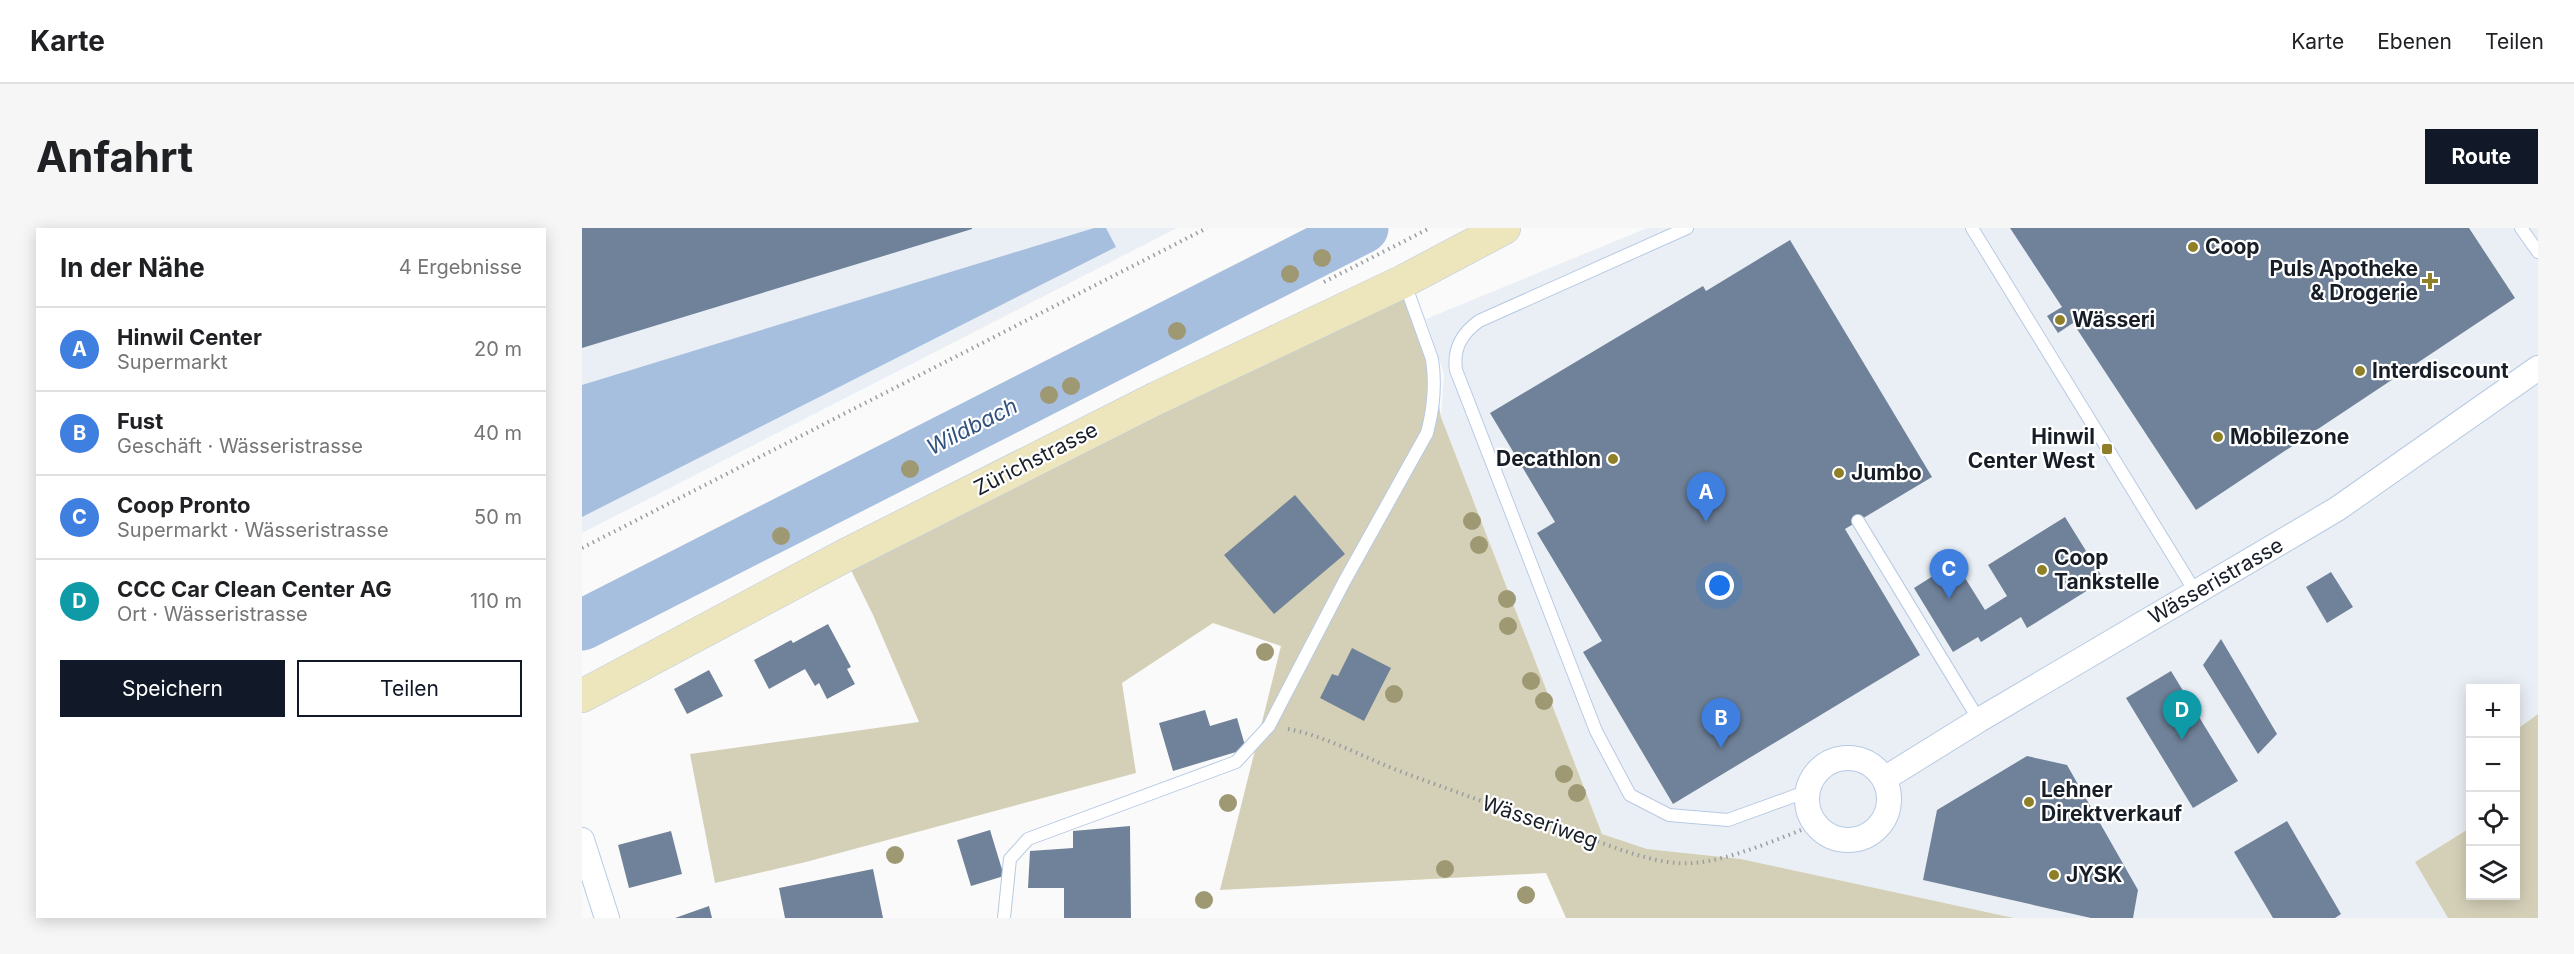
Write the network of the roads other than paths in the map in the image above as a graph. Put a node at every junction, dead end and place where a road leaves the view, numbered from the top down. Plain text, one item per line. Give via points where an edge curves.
1 (1687, 228) edge
2 (1972, 228) edge
3 (2521, 228) edge
4 (1505, 230) edge
5 (2538, 252) edge
6 (1404, 281) junction
7 (2538, 368) edge
8 (1858, 521) dead end
9 (2196, 593) junction
10 (582, 696) edge
11 (1979, 720) junction
12 (1884, 779) junction
13 (1808, 791) junction
14 (582, 840) edge
15 (607, 918) edge
16 (1004, 918) edge

1 - 13 lane via 1479,321 1457,346 1456,370 1596,731 1630,795 1669,815 1728,820
2 - 9 lane
3 - 5 lane
4 - 6 main road, Zürichstrasse
6 - 10 main road, Zürichstrasse via 1136,408 844,556
6 - 16 lane via 1434,371 1434,407 1427,433 1269,726 1236,762 1028,839 1010,859
7 - 9 street, Wässeristrasse via 2337,509
8 - 11 lane
9 - 11 street, Wässeristrasse
11 - 12 street, Wässeristrasse
12 - 13 street via 1875,768 1849,758 1823,767
12 - 13 street via 1889,802 1886,814 1871,833 1848,840 1825,833 1816,824 1807,803
14 - 15 street

